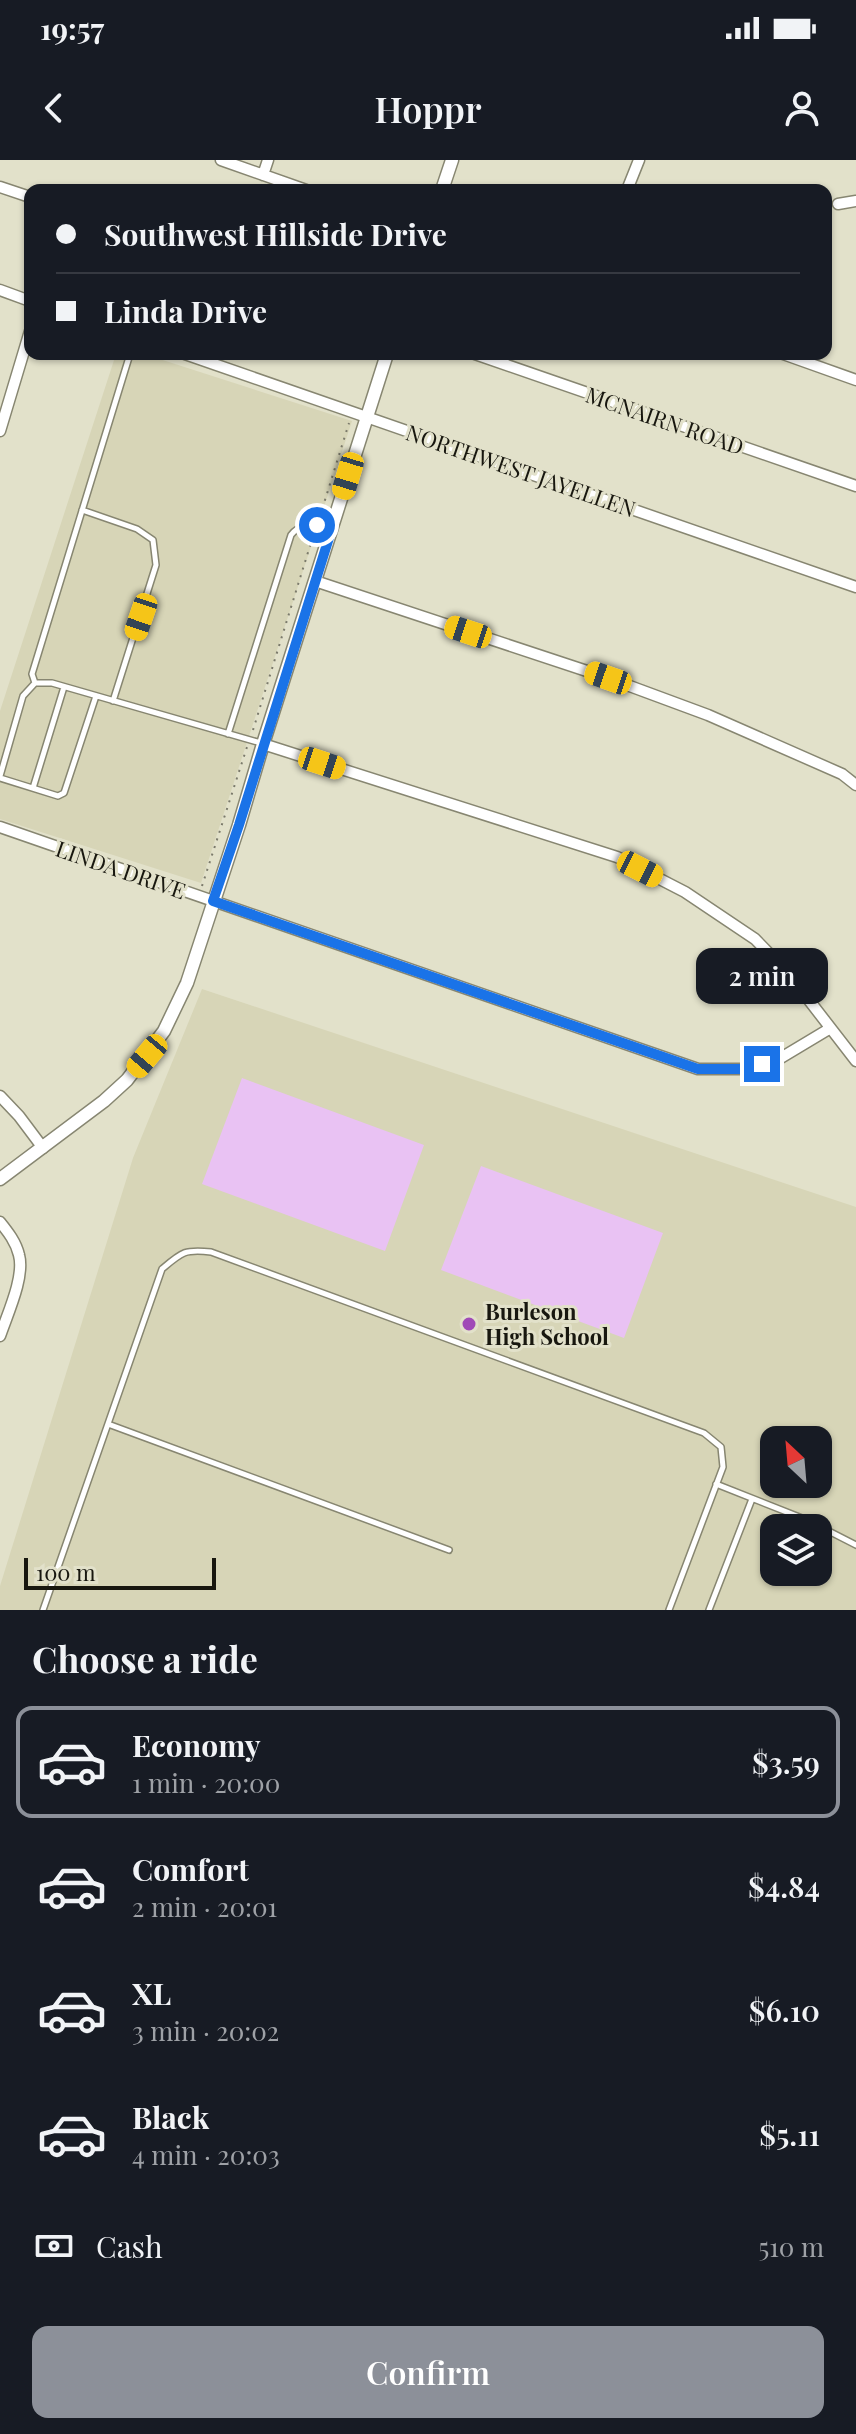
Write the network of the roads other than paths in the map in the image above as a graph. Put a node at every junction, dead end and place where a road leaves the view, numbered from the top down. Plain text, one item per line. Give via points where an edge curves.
1 (221, 160) edge
2 (268, 160) edge
3 (452, 160) edge
4 (639, 160) edge
5 (263, 175) junction
6 (289, 184) edge
7 (444, 184) edge
8 (629, 184) edge
9 (0, 187) edge
10 (24, 195) edge
11 (856, 201) edge
12 (838, 204) dead end
13 (0, 290) edge
14 (24, 299) edge
15 (24, 351) edge
16 (128, 360) edge
17 (203, 360) edge
18 (385, 360) edge
19 (492, 360) edge
20 (800, 360) edge
21 (856, 380) edge
22 (366, 416) junction
23 (0, 431) edge
24 (856, 486) edge
25 (82, 510) junction
26 (333, 525) junction
27 (315, 581) junction
28 (856, 587) edge
29 (35, 683) junction
30 (64, 687) junction
31 (96, 696) junction
32 (113, 701) junction
33 (228, 734) junction
34 (263, 744) junction
35 (0, 777) edge
36 (856, 785) edge
37 (33, 788) junction
38 (0, 827) edge
39 (213, 901) junction
40 (829, 1029) junction
41 (856, 1061) edge
42 (0, 1096) edge
43 (43, 1148) junction
44 (0, 1179) edge
45 (0, 1222) edge
46 (0, 1336) edge
47 (108, 1424) junction
48 (716, 1484) junction
49 (752, 1499) junction
50 (856, 1545) edge
51 (449, 1550) dead end
52 (43, 1610) edge
53 (669, 1610) edge
54 (709, 1610) edge

1 - 5 street
2 - 5 street
3 - 7 street
4 - 8 street
5 - 6 street
9 - 10 street
11 - 12 street
13 - 14 street
15 - 23 street
16 - 25 lane
17 - 22 street, NORTHWEST JAYELLEN
18 - 22 street
19 - 24 street, MCNAIRN ROAD
20 - 21 street
22 - 26 street
22 - 28 street, NORTHWEST JAYELLEN
25 - 29 lane via 32,674
25 - 32 lane via 153,540 156,565
26 - 27 street
26 - 33 lane via 306,524 289,539
27 - 34 street
27 - 36 street via 708,715
29 - 30 lane
29 - 35 lane via 23,696
30 - 31 lane
30 - 37 lane
31 - 32 lane
31 - 37 lane via 64,793
32 - 33 lane
33 - 34 lane
34 - 39 street
34 - 40 street via 617,857 685,892 755,939
35 - 37 lane
38 - 39 street, LINDA DRIVE
39 - 40 street, LINDA DRIVE via 698,1069 746,1069 779,1059
39 - 43 street via 187,983 147,1056 117,1090
40 - 41 street
42 - 43 street
43 - 44 street
45 - 46 street via 15,1242 20,1272
47 - 48 lane via 162,1269 191,1249 704,1433 721,1447 723,1467
47 - 51 lane
47 - 52 lane
48 - 49 lane
48 - 53 lane
49 - 50 lane
49 - 54 lane

